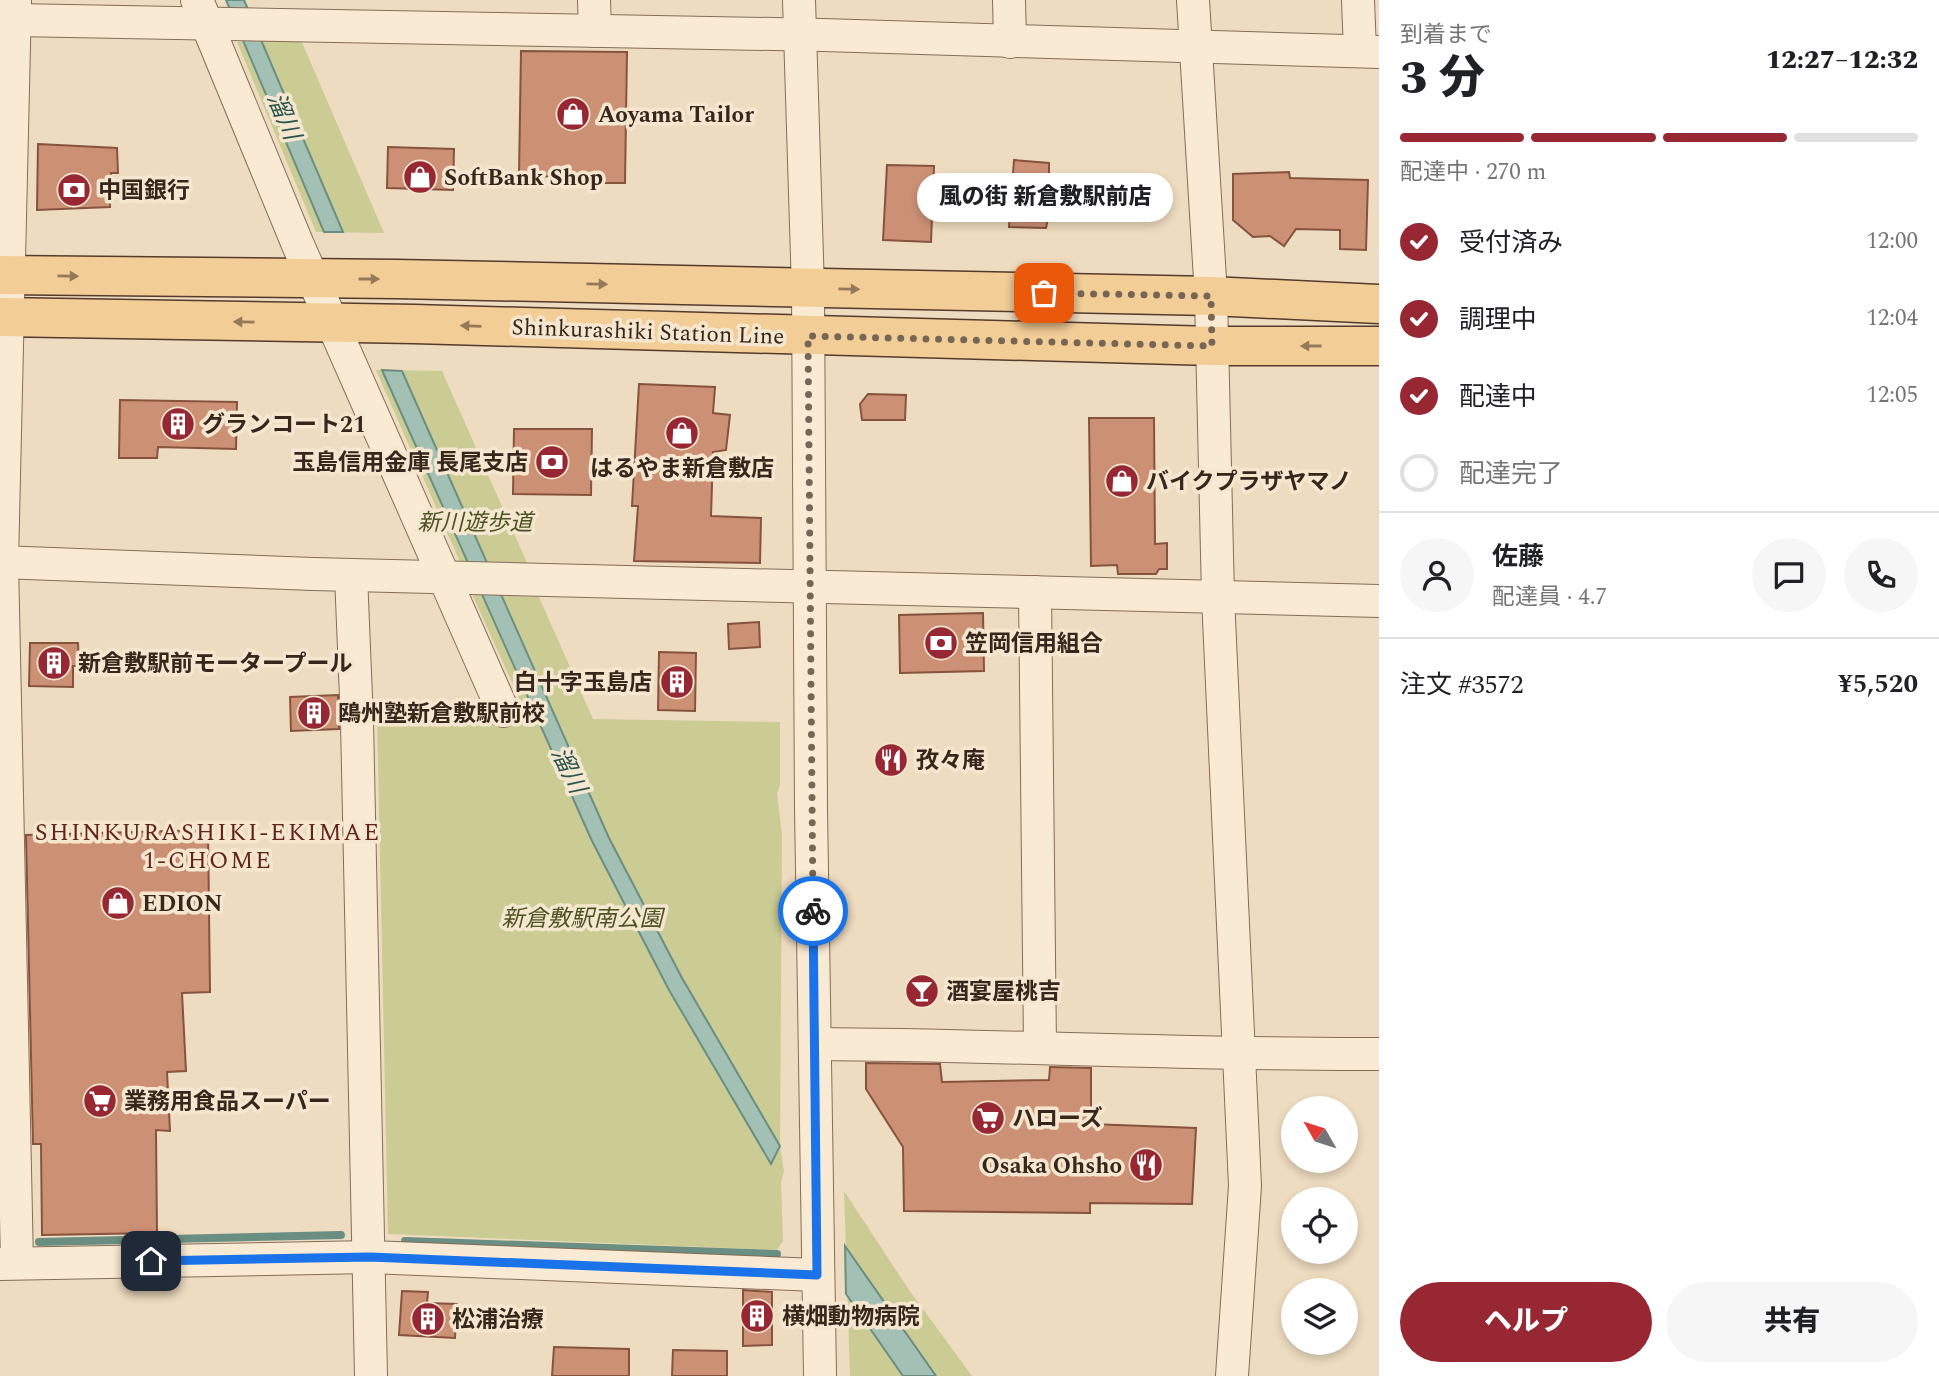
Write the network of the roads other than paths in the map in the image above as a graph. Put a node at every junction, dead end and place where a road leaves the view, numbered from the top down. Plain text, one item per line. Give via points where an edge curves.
1 (799, 0) edge
2 (1009, 0) edge
3 (1193, 0) edge
4 (1358, 0) edge
5 (15, 10) edge
6 (309, 13) edge
7 (378, 13) edge
8 (595, 15) edge
9 (212, 16) edge
10 (799, 35) junction
11 (1010, 42) junction
12 (1195, 47) junction
13 (1369, 52) edge
14 (4, 275) edge
15 (313, 279) junction
16 (808, 289) junction
17 (1211, 296) junction
18 (1379, 304) edge
19 (5, 317) edge
20 (334, 324) junction
21 (808, 336) junction
22 (1212, 346) junction
23 (1379, 346) edge
24 (1, 562) edge
25 (351, 575) junction
26 (456, 577) junction
27 (808, 587) junction
28 (1035, 593) junction
29 (1218, 597) junction
30 (1379, 601) edge
31 (503, 711) dead end
32 (3, 748) edge
33 (816, 1044) junction
34 (1040, 1047) junction
35 (1379, 1054) edge
36 (1239, 1055) junction
37 (370, 1257) junction
38 (8, 1264) edge
39 (817, 1275) junction
40 (371, 1376) edge
41 (820, 1376) edge
42 (1232, 1376) edge

1 - 10 street
2 - 11 street
3 - 12 street
4 - 13 street
5 - 9 street
5 - 14 street
6 - 7 street
6 - 9 street via 277,25
7 - 8 street
8 - 10 street
9 - 15 street
10 - 11 street
10 - 16 street
11 - 12 street
12 - 13 street
12 - 17 street
14 -> 15 main road, Shinkurashiki Station Line
14 - 19 street
15 -> 16 main road, Shinkurashiki Station Line
15 - 20 street
16 -> 17 main road, Shinkurashiki Station Line
16 - 21 street
17 - 18 main road, Shinkurashiki Station Line
17 - 22 street
20 -> 19 main road, Shinkurashiki Station Line
19 - 24 street
21 -> 20 main road, Shinkurashiki Station Line
20 - 26 street
21 - 22 main road, Shinkurashiki Station Line
21 - 27 street
23 -> 22 main road, Shinkurashiki Station Line
22 - 29 street
24 - 25 street
24 - 32 street
25 - 26 street
25 - 37 street
26 - 27 street
26 - 31 street
27 - 28 street
27 - 33 street
28 - 29 street
28 - 34 street
29 - 30 street
29 - 36 street
32 - 38 street
33 - 34 street
33 - 39 street
34 - 36 street
35 - 36 street
36 - 42 street via 1245,1186
37 - 38 street
37 - 39 street
37 - 40 street
39 - 41 street

